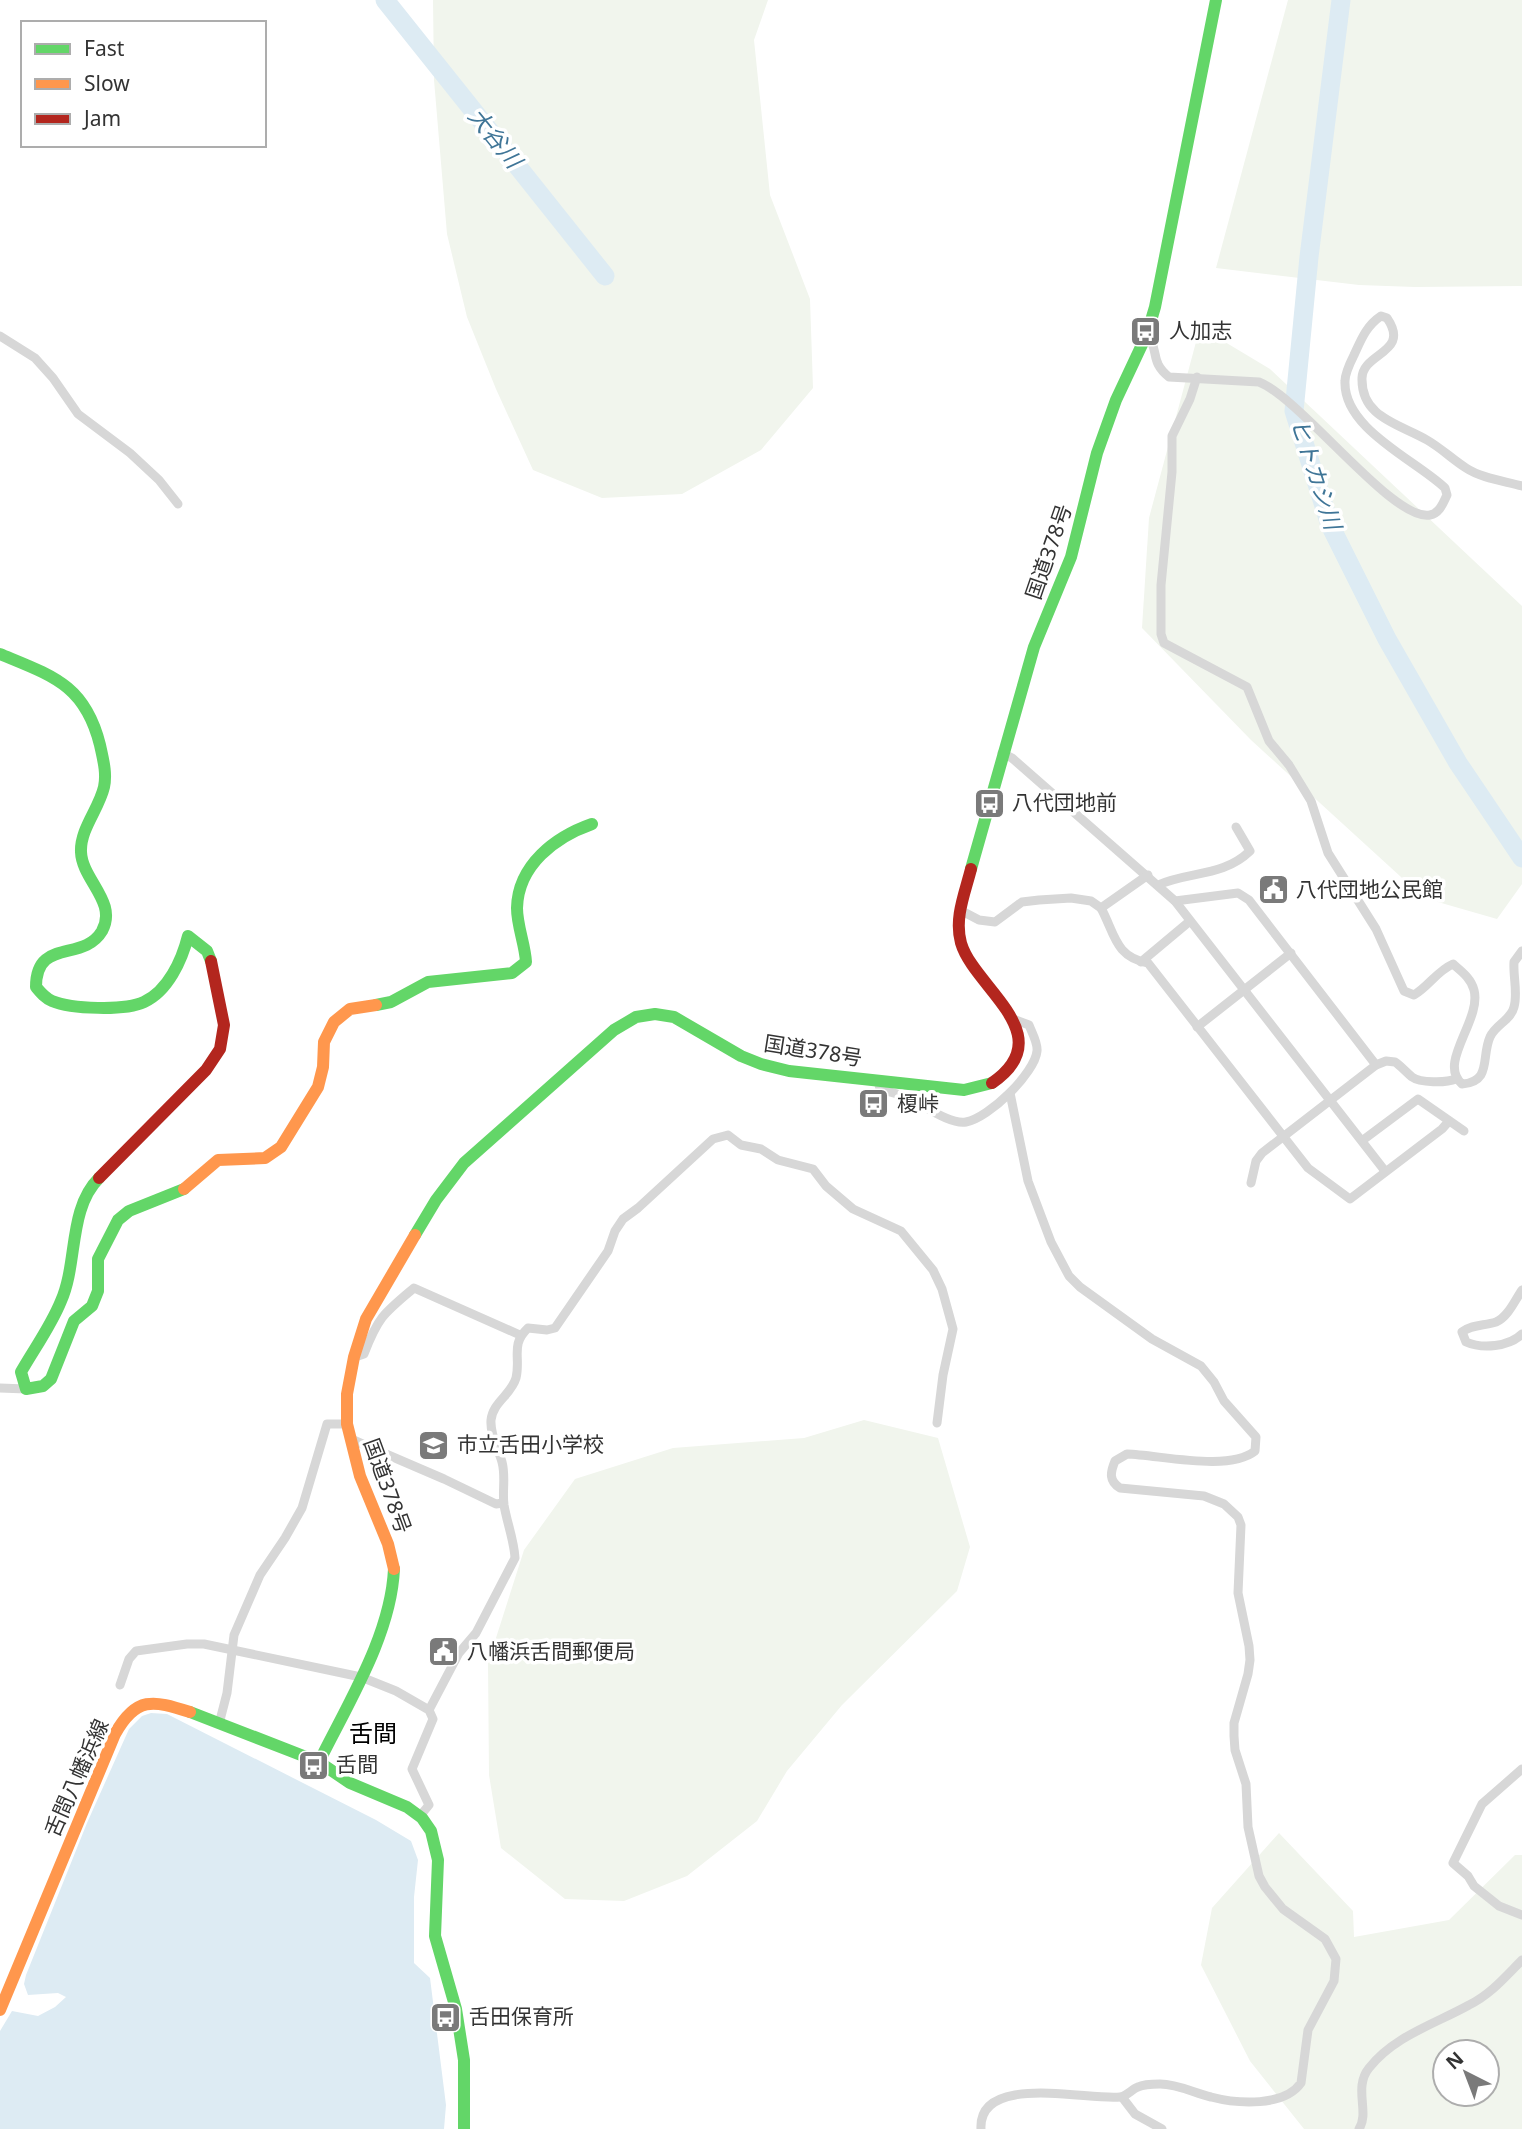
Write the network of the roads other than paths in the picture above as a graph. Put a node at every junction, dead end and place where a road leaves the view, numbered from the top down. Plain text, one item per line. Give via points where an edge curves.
1 (1216, 0) edge
2 (1147, 334) junction
3 (0, 336) edge
4 (1197, 377) junction
5 (1522, 486) edge
6 (178, 504) dead end
7 (0, 654) edge
8 (1002, 753) junction
9 (592, 824) dead end
10 (1236, 827) dead end
11 (1148, 875) junction
12 (1158, 885) junction
13 (1175, 901) junction
14 (1101, 908) junction
15 (960, 910) junction
16 (1190, 921) junction
17 (1522, 951) edge
18 (1291, 953) junction
19 (1141, 961) junction
20 (1243, 990) junction
21 (1013, 1019) junction
22 (1197, 1027) junction
23 (1376, 1065) junction
24 (1456, 1079) junction
25 (878, 1080) junction
26 (1010, 1093) junction
27 (1330, 1100) junction
28 (1449, 1121) junction
29 (1464, 1131) dead end
30 (1283, 1138) junction
31 (1363, 1140) junction
32 (1385, 1171) junction
33 (1251, 1183) dead end
34 (1522, 1290) edge
35 (1522, 1334) edge
36 (520, 1335) junction
37 (354, 1357) junction
38 (0, 1388) edge
39 (26, 1389) junction
40 (937, 1423) dead end
41 (347, 1424) junction
42 (349, 1438) junction
43 (503, 1503) junction
44 (231, 1648) junction
45 (361, 1677) junction
46 (120, 1685) dead end
47 (429, 1710) junction
48 (219, 1724) junction
49 (319, 1762) junction
50 (1522, 1769) edge
51 (420, 1816) junction
52 (1522, 1915) edge
53 (1522, 1960) edge
54 (0, 2010) edge
55 (1122, 2097) junction
56 (464, 2129) edge
57 (981, 2129) edge
58 (1161, 2129) edge
59 (1359, 2129) edge

1 - 2 main road, 国道378号
2 - 4 street via 1154,344 1155,362 1168,377
2 - 8 main road, 国道378号 via 1105,429 1071,557 1034,647
3 - 6 street via 35,358 78,414 130,453
4 - 5 street via 1270,387 1359,470 1407,508 1430,515 1447,495 1445,488 1370,430 1349,402 1345,381 1362,338 1370,323 1381,316 1387,318 1394,338 1363,374 1364,397 1373,410 1440,447 1467,469
4 - 24 street via 1172,436 1161,585 1164,643 1247,687 1269,741 1311,801 1328,853 1376,929 1404,991 1414,995 1441,969 1453,964 1467,976 1475,990 1474,1008 1452,1067
7 - 39 main road via 65,684 83,699 99,737 106,774 80,855 104,902 105,925 80,949 44,959 37,969 36,987 50,1001 62,1005 116,1006 145,1001 175,969 188,936 207,951 225,1025 220,1049 206,1070 92,1185 80,1209 61,1302 21,1372
8 - 11 street
8 - 15 main road, 国道378号
9 - 39 main road via 574,828 554,842 533,864 521,886 517,908 526,962 520,968 512,973 428,982 391,1002 350,1009 334,1022 324,1042 318,1087 281,1147 265,1158 218,1160 187,1188 129,1211 118,1220 99,1259 92,1306 74,1321 47,1385
10 - 12 street via 1250,851 1238,863
11 - 12 street
11 - 14 street
12 - 13 street
13 - 16 street
13 - 18 street via 1238,893 1249,900
14 - 15 street via 1071,898 1023,902 995,922
14 - 19 street via 1122,952
15 - 21 main road, 国道378号 via 963,949
16 - 19 street
16 - 20 street
17 - 24 street via 1514,962 1513,1011 1491,1035 1484,1070 1472,1084
18 - 20 street
18 - 23 street
19 - 22 street via 1148,963
20 - 22 street
20 - 27 street
21 - 25 main road, 国道378号 via 1019,1040 1015,1061 999,1080 982,1089
21 - 26 street via 1029,1025 1038,1048 1035,1062
22 - 30 street
23 - 24 street via 1395,1062 1413,1079
23 - 27 street
25 - 26 street via 880,1089 965,1122 983,1115
25 - 37 main road, 国道378号 via 761,1064 674,1017 636,1017 614,1030 464,1163 436,1200 381,1292
26 - 55 street via 1028,1181 1069,1276 1152,1339 1201,1366 1256,1437 1255,1451 1240,1459 1127,1454 1115,1461 1111,1477 1120,1488 1204,1496 1238,1517 1242,1537 1238,1593 1250,1660 1234,1736 1246,1784 1251,1845 1265,1887 1283,1909 1325,1939 1336,1959 1334,1981 1308,2030 1301,2082 1287,2096 1231,2100 1160,2084 1137,2087
27 - 30 street
27 - 31 street
28 - 29 street
28 - 31 street via 1418,1099
28 - 32 street
30 - 32 street via 1308,1168 1350,1199
30 - 33 street via 1256,1161
31 - 32 street
34 - 35 street via 1504,1317 1462,1332 1474,1346 1510,1342
36 - 37 street via 414,1288 383,1313 364,1354
36 - 40 street via 528,1328 555,1328 608,1251 622,1219 713,1139 728,1135 778,1160 813,1169 853,1209 901,1231 933,1270 953,1329
36 - 43 street via 516,1378 491,1418 502,1462
37 - 41 main road, 国道378号
38 - 39 street
41 - 42 main road, 国道378号
41 - 44 street via 327,1424 302,1508 260,1575
42 - 43 street via 496,1504
42 - 45 main road, 国道378号 via 394,1569 387,1613
43 - 47 street via 515,1558
44 - 45 street
44 - 46 street via 187,1644 136,1651
44 - 48 street
45 - 47 street
45 - 49 main road, 国道378号
47 - 51 street via 433,1719 412,1769 429,1805
48 - 49 main road, 舌間八幡浜線
48 - 54 main road, 舌間八幡浜線 via 161,1702 145,1702 127,1714
49 - 51 main road
50 - 52 street via 1482,1804 1453,1863 1499,1906
51 - 56 main road via 432,1833 438,1856 435,1940 452,1991 464,2053
53 - 59 street via 1488,1994 1412,2034 1376,2060 1362,2081
55 - 57 street via 1048,2093 1000,2099 984,2110
55 - 58 street via 1135,2114

